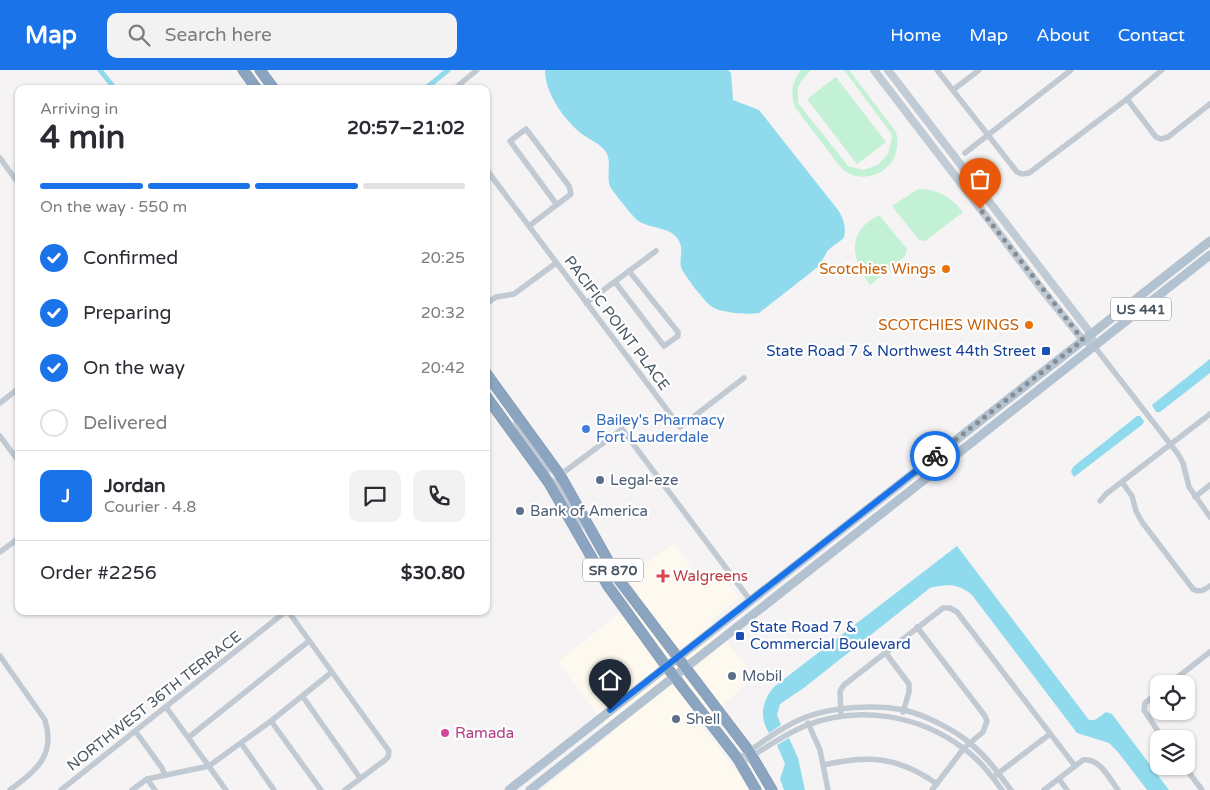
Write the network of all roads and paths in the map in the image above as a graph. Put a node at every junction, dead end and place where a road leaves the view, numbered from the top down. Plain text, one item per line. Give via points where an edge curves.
1 (243, 70) edge
2 (253, 70) edge
3 (260, 70) edge
4 (477, 70) edge
5 (874, 70) edge
6 (888, 70) edge
7 (938, 70) edge
8 (979, 70) edge
9 (1071, 70) edge
10 (1162, 70) edge
11 (254, 85) edge
12 (264, 85) edge
13 (271, 85) edge
14 (459, 85) edge
15 (953, 90) junction
16 (1127, 99) junction
17 (1210, 104) edge
18 (988, 135) junction
19 (965, 153) dead end
20 (0, 158) edge
21 (490, 174) edge
22 (15, 179) edge
23 (557, 205) junction
24 (529, 226) junction
25 (1210, 241) edge
26 (656, 250) dead end
27 (1210, 250) edge
28 (1210, 255) edge
29 (556, 263) junction
30 (629, 271) junction
31 (1189, 272) junction
32 (614, 282) junction
33 (490, 301) edge
34 (586, 303) junction
35 (1092, 334) junction
36 (1083, 340) junction
37 (1094, 346) junction
38 (490, 378) edge
39 (744, 378) dead end
40 (15, 391) edge
41 (490, 401) edge
42 (0, 403) edge
43 (1210, 414) edge
44 (508, 425) junction
45 (0, 436) edge
46 (1171, 444) junction
47 (15, 457) edge
48 (560, 475) junction
49 (545, 477) junction
50 (1122, 482) junction
51 (1210, 485) edge
52 (1195, 497) junction
53 (1100, 501) dead end
54 (1210, 517) edge
55 (590, 527) junction
56 (15, 541) edge
57 (0, 552) edge
58 (1210, 586) edge
59 (750, 600) junction
60 (281, 615) edge
61 (291, 615) edge
62 (917, 627) junction
63 (308, 641) junction
64 (885, 652) junction
65 (1210, 652) edge
66 (0, 656) edge
67 (677, 657) junction
68 (666, 666) junction
69 (685, 669) junction
70 (332, 672) junction
71 (1181, 675) edge
72 (674, 677) junction
73 (303, 697) junction
74 (1150, 700) edge
75 (166, 707) junction
76 (841, 709) junction
77 (904, 710) junction
78 (841, 716) junction
79 (807, 717) junction
80 (901, 718) junction
81 (271, 721) junction
82 (809, 724) junction
83 (1157, 730) edge
84 (136, 732) junction
85 (1050, 734) junction
86 (189, 736) junction
87 (241, 743) junction
88 (970, 743) junction
89 (964, 748) junction
90 (751, 754) junction
91 (739, 762) junction
92 (823, 765) junction
93 (209, 766) junction
94 (1075, 766) junction
95 (998, 773) junction
96 (165, 775) junction
97 (1191, 775) edge
98 (992, 777) junction
99 (360, 778) junction
100 (146, 779) junction
101 (1059, 779) junction
102 (937, 784) junction
103 (520, 786) edge
104 (10, 790) edge
105 (61, 790) edge
106 (132, 790) edge
107 (155, 790) edge
108 (226, 790) edge
109 (274, 790) edge
110 (321, 790) edge
111 (345, 790) edge
112 (509, 790) edge
113 (530, 790) edge
114 (756, 790) edge
115 (772, 790) edge
116 (828, 790) edge
117 (932, 790) edge
118 (1002, 790) edge
119 (1011, 790) edge
120 (1044, 790) edge
121 (1067, 790) edge
122 (1118, 790) edge
123 (1202, 790) edge

1 - 11 highway
2 - 12 highway
3 - 13 highway
4 - 14 street
5 - 36 street
6 - 35 street
7 - 15 street
8 - 15 street
9 - 18 street
10 - 16 street
15 - 18 street
16 - 17 street via 1156,137 1161,139
16 - 18 street via 1029,173 1016,172
18 - 19 street
20 - 22 street
21 - 24 street, PACIFIC POINT PLACE
23 - 23 street via 572,194 569,186 526,129 510,141
23 - 24 street
24 - 29 street, PACIFIC POINT PLACE
25 - 35 main road, US 441
26 - 30 street
27 - 31 main road
28 - 31 main road, US 441
29 - 33 street via 514,294
29 - 34 street, PACIFIC POINT PLACE
30 - 32 street
30 - 32 street via 678,336 664,346
31 - 37 main road, US 441
32 - 34 street
34 - 39 street, PACIFIC POINT PLACE via 680,427
35 - 36 main road, US 441
35 - 37 street
36 - 37 street
36 - 59 main road, US 441
37 - 46 street
37 - 69 main road, US 441
38 - 48 highway, SR 870
40 - 42 street
41 - 44 highway, SR 870
43 - 46 street
44 - 48 street via 514,424 519,428 549,469
44 - 49 highway, SR 870
45 - 47 street
46 - 50 street
46 - 52 street via 1183,463
48 - 55 highway, SR 870
48 - 59 street via 622,429
49 - 55 street via 557,484 583,526
49 - 68 highway, SR 870 via 608,586
50 - 53 street
50 - 58 street via 1132,496 1142,522 1193,589 1203,591
51 - 52 street
52 - 54 street
55 - 67 highway, SR 870 via 619,580
56 - 57 street
59 - 67 main road, US 441
60 - 75 street, NORTHWEST 36TH TERRACE
61 - 63 street
62 - 64 street
62 - 85 street via 944,608 957,612
62 - 88 street via 985,716 987,721 983,732
63 - 70 street
63 - 86 street
64 - 76 street via 844,685 840,691
64 - 77 street via 909,684
65 - 71 street
66 - 104 street via 46,720 49,731 44,759
67 - 68 main road, US 441
67 - 69 highway, SR 870
68 - 72 highway, SR 870
68 - 103 main road, US 441
69 - 72 main road, US 441
69 - 90 highway, SR 870
70 - 73 street
70 - 99 street via 388,748 385,760
72 - 91 highway, SR 870
72 - 113 main road, US 441
73 - 81 street
73 - 99 street
74 - 83 street via 1144,705 1144,712
75 - 84 street, NORTHWEST 36TH TERRACE
75 - 86 street
76 - 77 street
76 - 78 street
76 - 79 street
77 - 80 street
77 - 88 street via 933,721
78 - 80 street via 869,714
78 - 82 street
79 - 82 street
79 - 90 street via 767,738
80 - 89 street via 929,728
81 - 87 street
81 - 110 street
82 - 90 street
82 - 92 street
84 - 96 street
84 - 105 street, NORTHWEST 36TH TERRACE
85 - 94 street
85 - 95 street
86 - 93 street
87 - 93 street
87 - 109 street
88 - 89 street
88 - 95 street
89 - 98 street
89 - 102 street
90 - 91 street
90 - 115 highway, SR 870
91 - 114 highway, SR 870
92 - 102 street via 853,758 884,760 908,766
92 - 116 street
93 - 96 street
93 - 108 street
94 - 101 street
94 - 122 street via 1083,760 1097,762
95 - 98 street
95 - 119 street
96 - 100 street
97 - 123 street
98 - 118 street
99 - 111 street
100 - 106 street
100 - 107 street
101 - 120 street
101 - 121 street
102 - 117 street
103 - 112 main road, US 441

